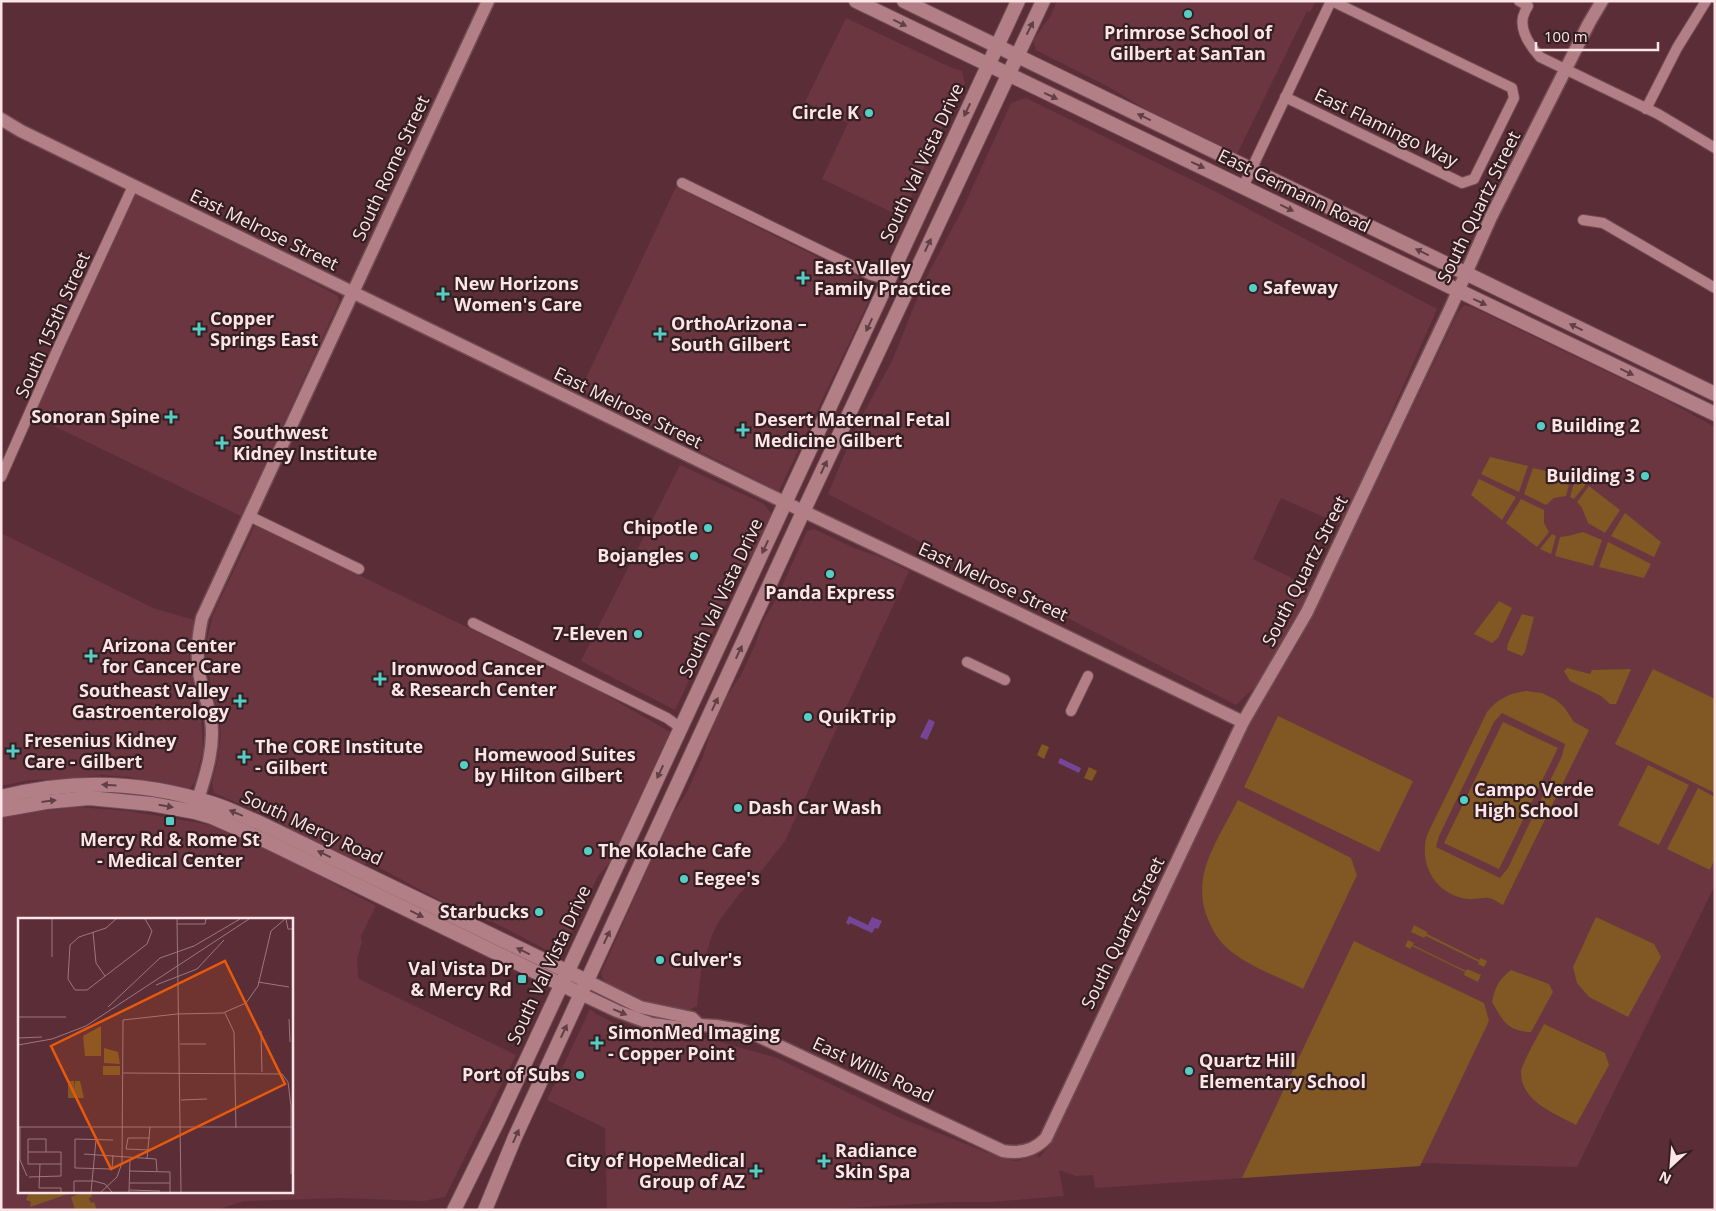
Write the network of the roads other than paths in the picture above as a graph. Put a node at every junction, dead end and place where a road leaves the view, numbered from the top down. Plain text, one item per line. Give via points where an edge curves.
1 (488, 1) edge
2 (856, 1) edge
3 (904, 1) edge
4 (1018, 1) edge
5 (1043, 1) edge
6 (1331, 1) edge
7 (1602, 1) edge
8 (1706, 1) edge
9 (1525, 3) edge
10 (996, 46) junction
11 (1016, 56) junction
12 (987, 65) junction
13 (1566, 70) junction
14 (1007, 75) junction
15 (1285, 97) junction
16 (1646, 109) junction
17 (1, 119) edge
18 (1715, 148) edge
19 (1251, 168) junction
20 (682, 183) dead end
21 (133, 186) junction
22 (1243, 186) junction
23 (1582, 220) dead end
24 (1466, 273) junction
25 (889, 280) junction
26 (1715, 288) edge
27 (907, 289) junction
28 (352, 292) junction
29 (1458, 292) junction
30 (1715, 394) edge
31 (1715, 414) edge
32 (1, 477) edge
33 (786, 503) junction
34 (803, 512) junction
35 (249, 516) junction
36 (359, 569) dead end
37 (472, 623) dead end
38 (968, 662) dead end
39 (1088, 676) dead end
40 (1005, 680) dead end
41 (1071, 711) dead end
42 (1243, 722) junction
43 (681, 728) junction
44 (700, 737) junction
45 (1, 796) edge
46 (197, 806) junction
47 (1, 810) edge
48 (564, 978) junction
49 (584, 988) junction
50 (1029, 1150) joint
51 (454, 1210) edge
52 (484, 1210) edge

1 - 28 street, South Rome Street
2 -> 12 main road, East Germann Road
3 - 10 main road, East Germann Road
4 - 10 main road, South Val Vista Drive
11 -> 5 main road
6 - 15 street
6 - 15 street, East Flamingo Way via 1512,88 1514,98 1474,179 1462,182
7 - 13 street, South Quartz Street
8 - 16 street via 1677,48
9 - 13 street via 1524,29 1530,46 1540,57
10 - 11 main road, East Germann Road
10 - 12 main road, South Val Vista Drive
11 - 14 main road
19 -> 11 main road, East Germann Road
12 - 14 main road, East Germann Road
12 -> 25 main road, South Val Vista Drive
13 - 16 street
13 - 24 street, South Quartz Street
14 -> 22 main road, East Germann Road
27 -> 14 main road
15 - 19 street
16 - 18 street
17 - 21 street, East Melrose Street
19 - 22 street
24 -> 19 main road, East Germann Road
20 - 25 street via 871,276
21 - 28 street, East Melrose Street
21 - 32 street, South 155th Street
22 -> 29 main road, East Germann Road
23 - 26 street via 1603,223
24 - 29 street, South Quartz Street
30 -> 24 main road, East Germann Road
25 - 27 main road
25 -> 33 main road, South Val Vista Drive
34 -> 27 main road
28 - 33 street, East Melrose Street
28 - 35 street, South Rome Street
29 -> 31 main road, East Germann Road
29 - 42 street, South Quartz Street via 1308,612
33 - 34 street, East Melrose Street
33 -> 43 main road, South Val Vista Drive
34 - 42 street, East Melrose Street
44 -> 34 main road
35 - 36 street
35 - 46 street, South Rome Street via 206,610 199,635 199,673 211,721 212,741
37 - 43 street via 667,718
38 - 40 street
39 - 41 street
42 - 50 street, South Quartz Street via 1046,1138
43 - 44 main road
43 -> 48 main road, South Val Vista Drive
49 -> 44 main road
46 -> 45 main road, South Mercy Road via 153,789 88,784
47 -> 46 main road, South Mercy Road via 89,798
46 -> 48 main road, South Mercy Road via 313,864
48 -> 46 main road, South Mercy Road via 260,823 216,805
48 - 49 main road, South Mercy Road
48 - 51 main road, South Val Vista Drive
49 - 50 street, East Willis Road via 617,1011 652,1024 691,1029 699,1025 728,1027 756,1035 997,1148 1011,1152
52 -> 49 main road

